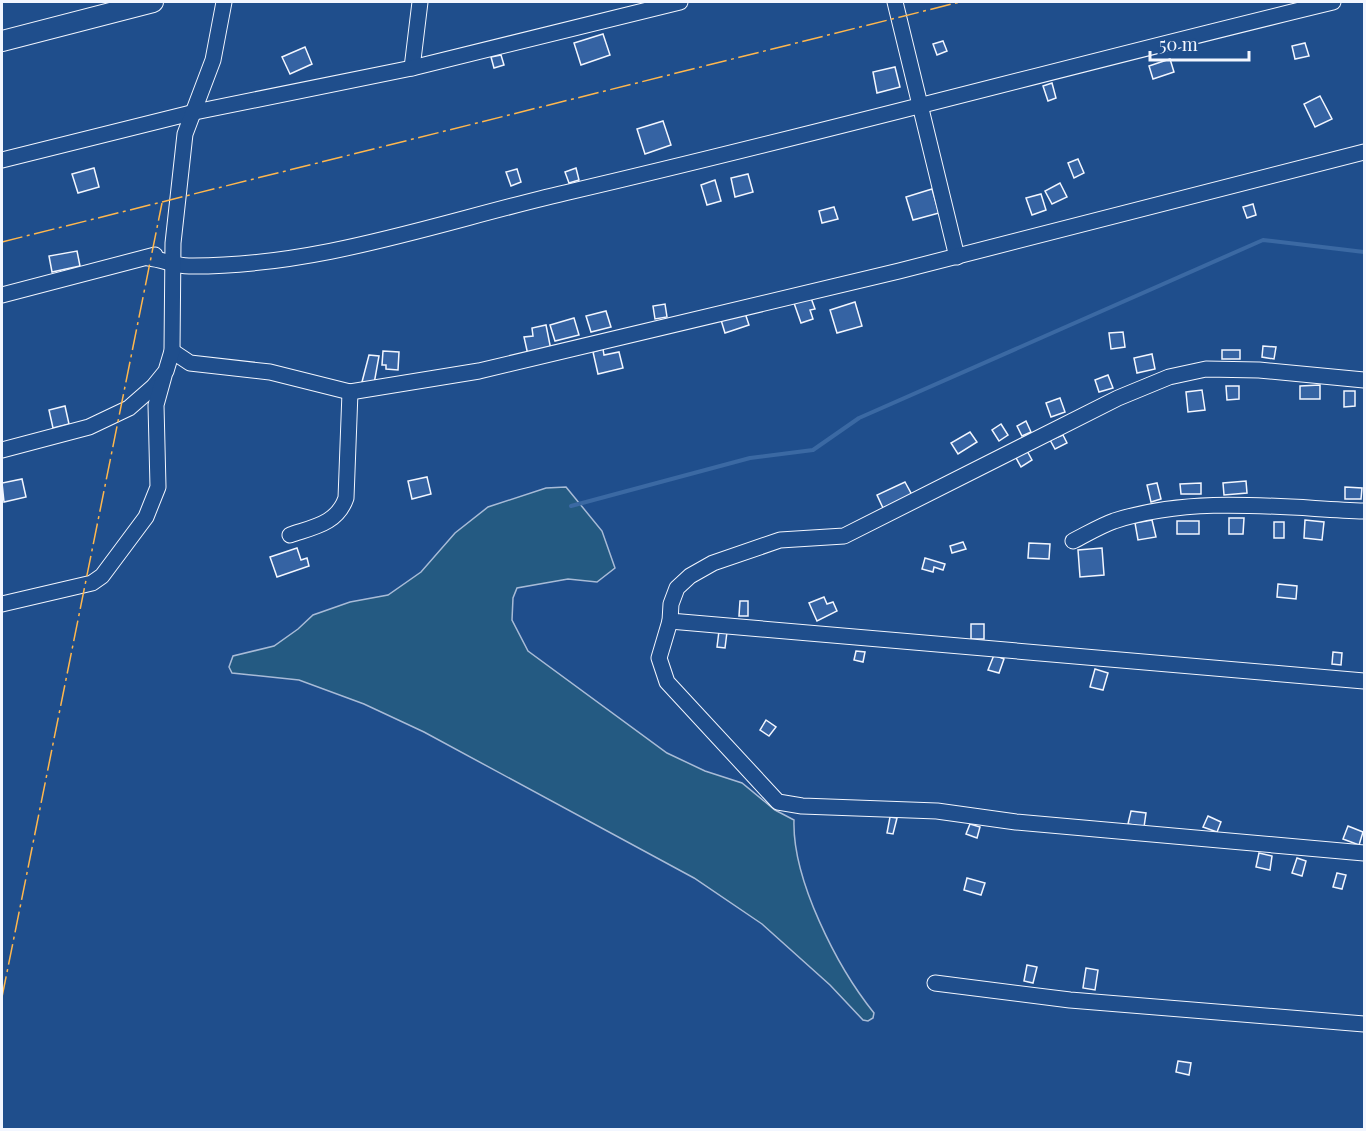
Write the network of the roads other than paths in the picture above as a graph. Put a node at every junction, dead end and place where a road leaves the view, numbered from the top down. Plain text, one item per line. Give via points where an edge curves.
1 (153, 2) edge
2 (224, 2) edge
3 (420, 2) edge
4 (680, 2) edge
5 (894, 2) edge
6 (1334, 2) edge
7 (2, 41) edge
8 (412, 68) junction
9 (921, 107) junction
10 (195, 112) junction
11 (1365, 152) edge
12 (2, 160) edge
13 (173, 243) junction
14 (957, 257) junction
15 (148, 258) junction
16 (173, 264) junction
17 (2, 295) edge
18 (172, 351) junction
19 (166, 370) junction
20 (1365, 380) edge
21 (350, 392) junction
22 (2, 450) edge
23 (1365, 511) edge
24 (290, 535) dead end
25 (1073, 541) dead end
26 (2, 604) edge
27 (670, 621) junction
28 (1365, 681) edge
29 (1365, 853) edge
30 (935, 983) dead end
31 (1365, 1024) edge

1 - 7 main road
2 - 10 street via 213,60
3 - 8 street
4 - 8 street
5 - 9 street
6 - 9 street
8 - 10 street
9 - 14 street
9 - 16 street via 319,255
10 - 12 street
10 - 13 street via 185,134
11 - 14 street
13 - 15 street
13 - 16 street
14 - 21 street via 479,371
15 - 16 street
15 - 17 street
16 - 18 street
18 - 19 street
18 - 21 street via 190,363 270,372
19 - 22 street via 129,408 89,427
19 - 26 street via 156,405 158,487 146,517 102,576 92,583
20 - 27 street via 1206,369 1169,377 1118,398 844,536 780,540 713,563 677,588
21 - 24 street via 343,508 333,520
23 - 25 street via 1195,506 1112,522
27 - 28 street
27 - 29 street via 658,658 668,682 778,802 937,811 1016,822
30 - 31 street via 1071,1000

